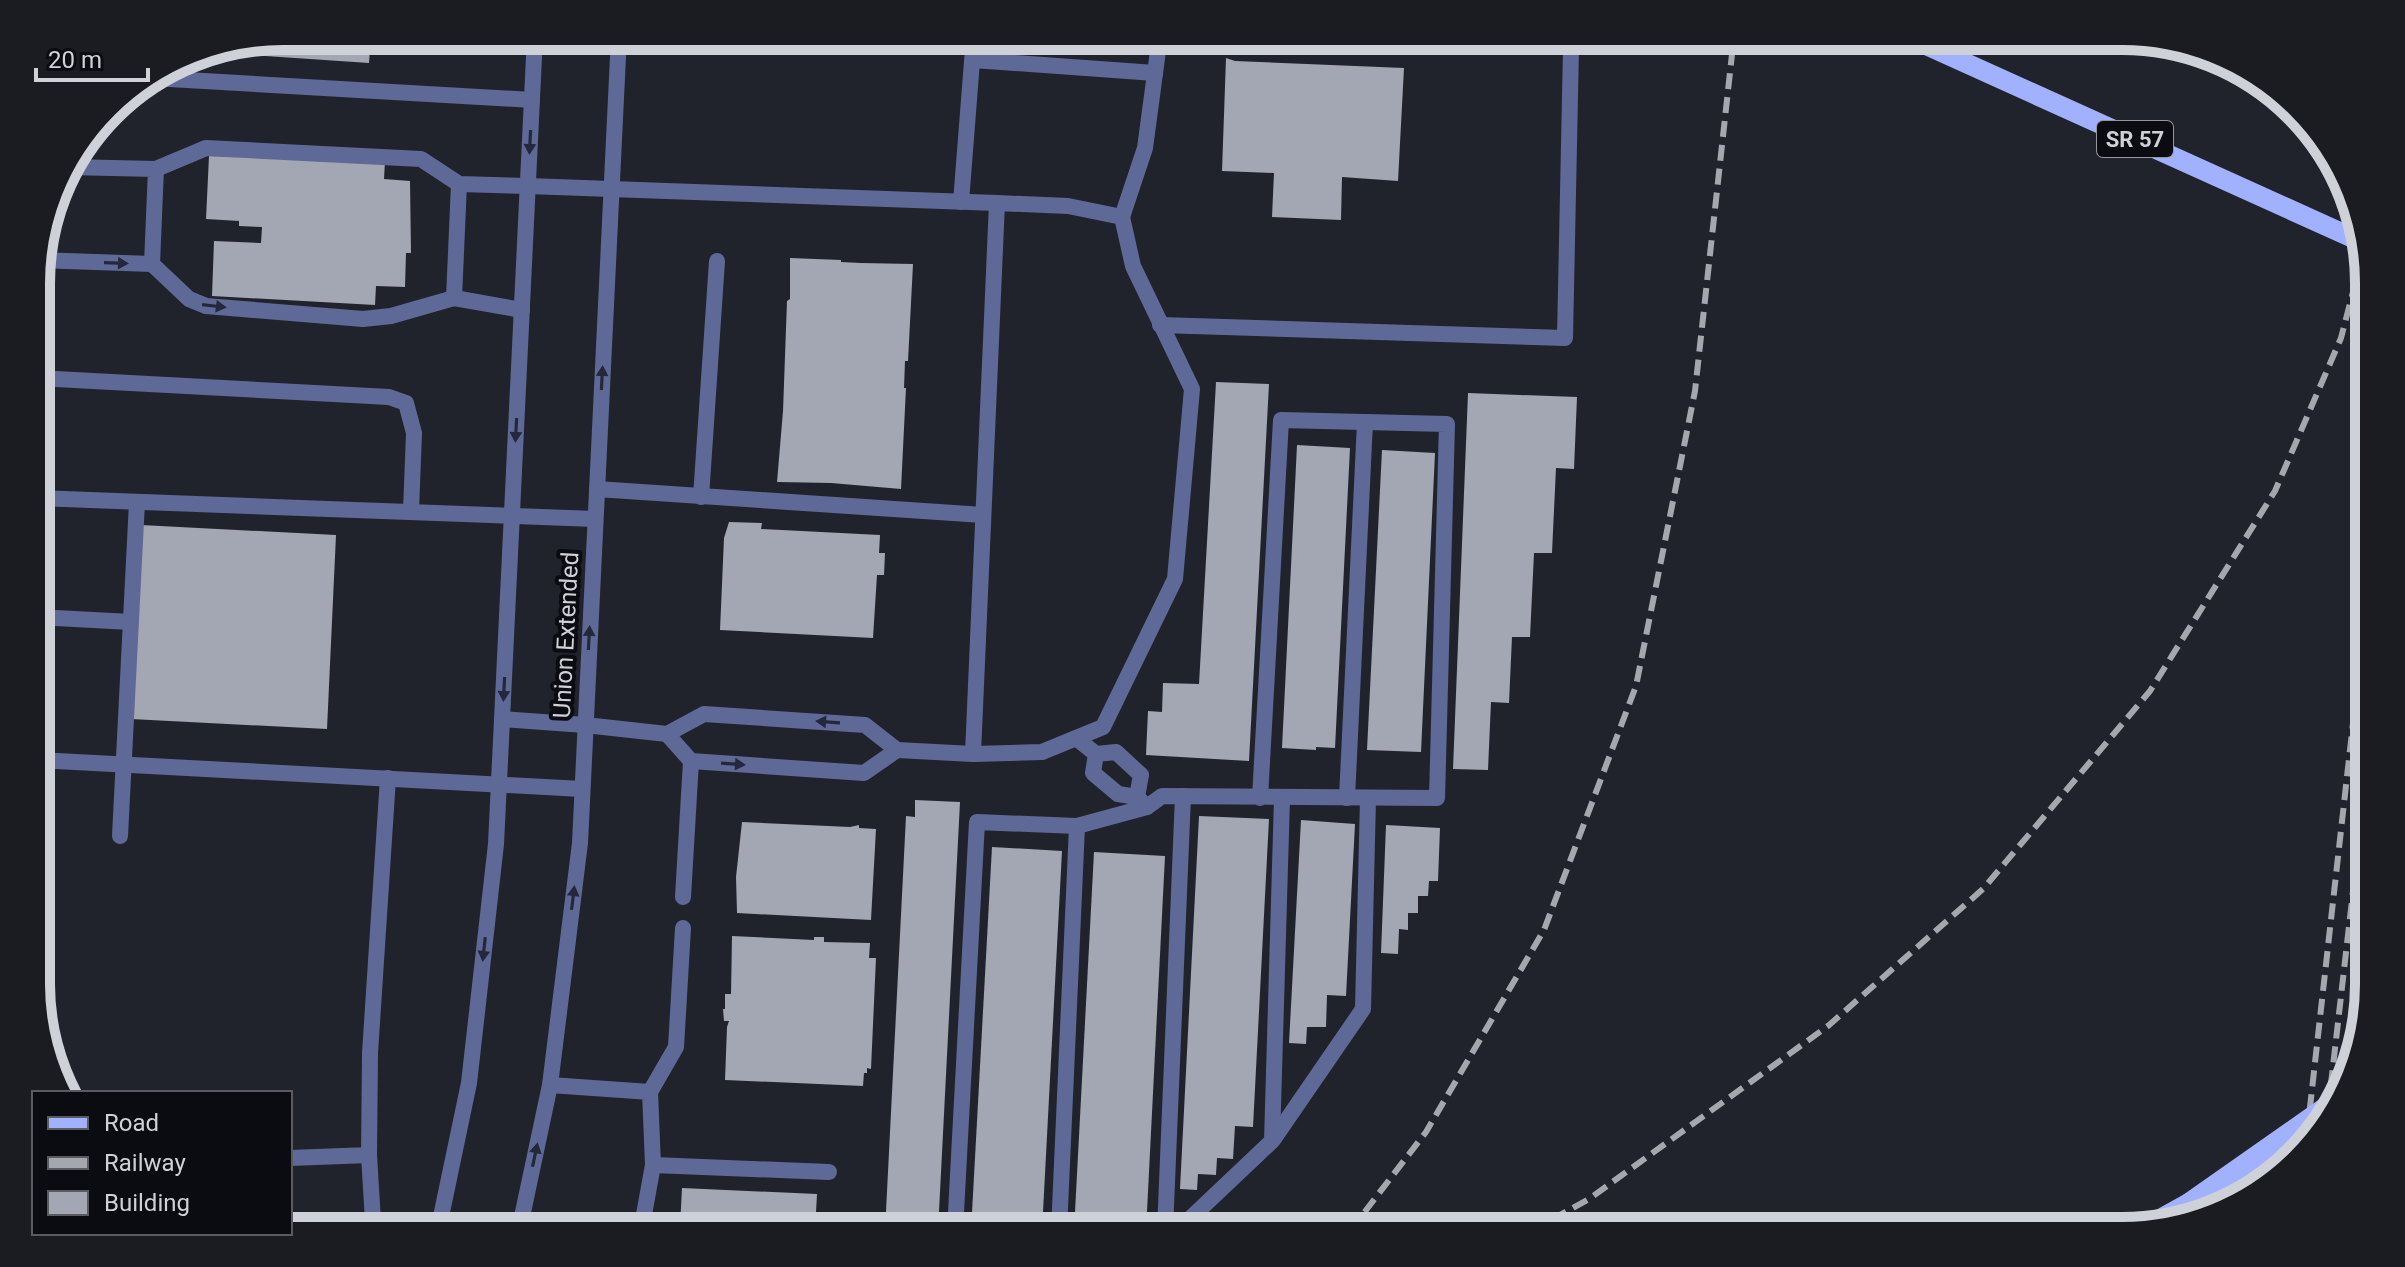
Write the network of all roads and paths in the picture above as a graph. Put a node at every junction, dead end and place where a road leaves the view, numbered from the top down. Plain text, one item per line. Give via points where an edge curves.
1 (534, 50) edge
2 (618, 50) edge
3 (973, 50) edge
4 (1158, 50) edge
5 (1571, 50) edge
6 (1937, 50) edge
7 (973, 60) junction
8 (1155, 73) junction
9 (171, 79) edge
10 (532, 100) junction
11 (81, 167) edge
12 (156, 169) junction
13 (459, 184) junction
14 (528, 186) junction
15 (611, 189) junction
16 (961, 202) junction
17 (997, 203) junction
18 (1122, 217) junction
19 (2350, 237) edge
20 (51, 260) edge
21 (717, 261) dead end
22 (152, 264) junction
23 (454, 298) junction
24 (522, 310) junction
25 (1160, 325) junction
26 (50, 379) edge
27 (1365, 422) junction
28 (597, 489) junction
29 (701, 497) junction
30 (50, 499) edge
31 (137, 502) junction
32 (411, 511) junction
33 (512, 515) junction
34 (983, 515) junction
35 (595, 519) junction
36 (50, 618) edge
37 (131, 622) junction
38 (502, 719) junction
39 (585, 725) junction
40 (667, 734) junction
41 (1076, 738) junction
42 (897, 750) junction
43 (973, 754) junction
44 (1096, 754) junction
45 (50, 761) edge
46 (691, 761) junction
47 (123, 764) junction
48 (388, 778) junction
49 (499, 784) junction
50 (582, 789) junction
51 (1183, 796) junction
52 (1260, 798) junction
53 (1282, 798) junction
54 (1347, 798) junction
55 (1368, 798) junction
56 (1142, 802) junction
57 (1077, 826) junction
58 (120, 836) dead end
59 (683, 897) dead end
60 (683, 928) dead end
61 (550, 1085) junction
62 (650, 1092) junction
63 (2314, 1115) edge
64 (1272, 1141) junction
65 (369, 1155) junction
66 (292, 1158) edge
67 (653, 1165) junction
68 (829, 1172) dead end
69 (2253, 1177) edge
70 (2189, 1203) junction
71 (2175, 1211) edge
72 (373, 1217) edge
73 (441, 1217) edge
74 (522, 1217) edge
75 (644, 1217) edge
76 (956, 1217) edge
77 (1060, 1217) edge
78 (1166, 1217) edge
79 (1192, 1217) edge

1 - 10 street
2 - 15 street, Union Extended
3 - 7 street
4 - 8 street
5 - 25 street via 1565,338
6 - 19 main road, SR 57
7 - 8 street
7 - 16 street
8 - 18 street via 1145,148
9 - 10 street
10 -> 14 street
11 - 12 street
12 - 13 street via 206,148 421,159
12 - 22 street
13 - 14 street
13 - 23 street
14 - 15 street
14 - 24 street
15 - 16 street
28 -> 15 street, Union Extended
16 - 17 street
17 - 18 street via 1068,206
17 - 34 street
18 - 25 street via 1133,266
20 -> 22 street
21 - 29 street
22 -> 23 street via 189,299 206,306 363,319
23 - 24 street
24 -> 33 street
25 - 41 street via 1192,389 1175,579 1103,727
26 - 32 street via 389,397 406,403 414,433
27 - 52 street via 1281,420
27 - 54 street
27 - 55 street via 1447,424 1437,798
28 - 29 street
28 - 35 street, Union Extended
29 - 34 street
30 - 31 street
31 - 32 street
31 - 37 street
32 - 33 street
33 - 35 street
33 -> 38 street
34 - 43 street
39 -> 35 street, Union Extended
36 - 37 street
37 - 47 street
38 - 39 street
38 - 49 street
39 - 40 street
39 - 50 street, Union Extended
42 -> 40 street via 865,725 704,714
40 - 46 street
41 - 43 street via 1042,752
41 - 44 street
42 - 43 street
46 -> 42 street via 864,773
44 - 56 street via 1093,773 1118,794
44 - 56 street via 1116,752 1141,775
45 - 47 street
46 - 59 street
47 - 48 street
47 - 58 street
48 - 49 street
48 - 65 street via 370,1053
49 - 50 street
49 -> 73 street via 469,1083
61 -> 50 street, Union Extended
51 - 52 street
51 - 56 street
51 - 78 street
52 - 53 street
53 - 54 street
53 - 64 street
54 - 55 street
55 - 64 street via 1363,1009
56 - 57 street
57 - 76 street via 977,822
57 - 77 street
60 - 62 street via 676,1047
61 - 62 street
74 -> 61 street, Union Extended
62 - 67 street
63 - 70 main road, bridge
64 - 79 street
65 - 66 street
65 - 72 street
67 - 68 street
67 - 75 street
69 - 70 main road, bridge
70 - 71 main road

